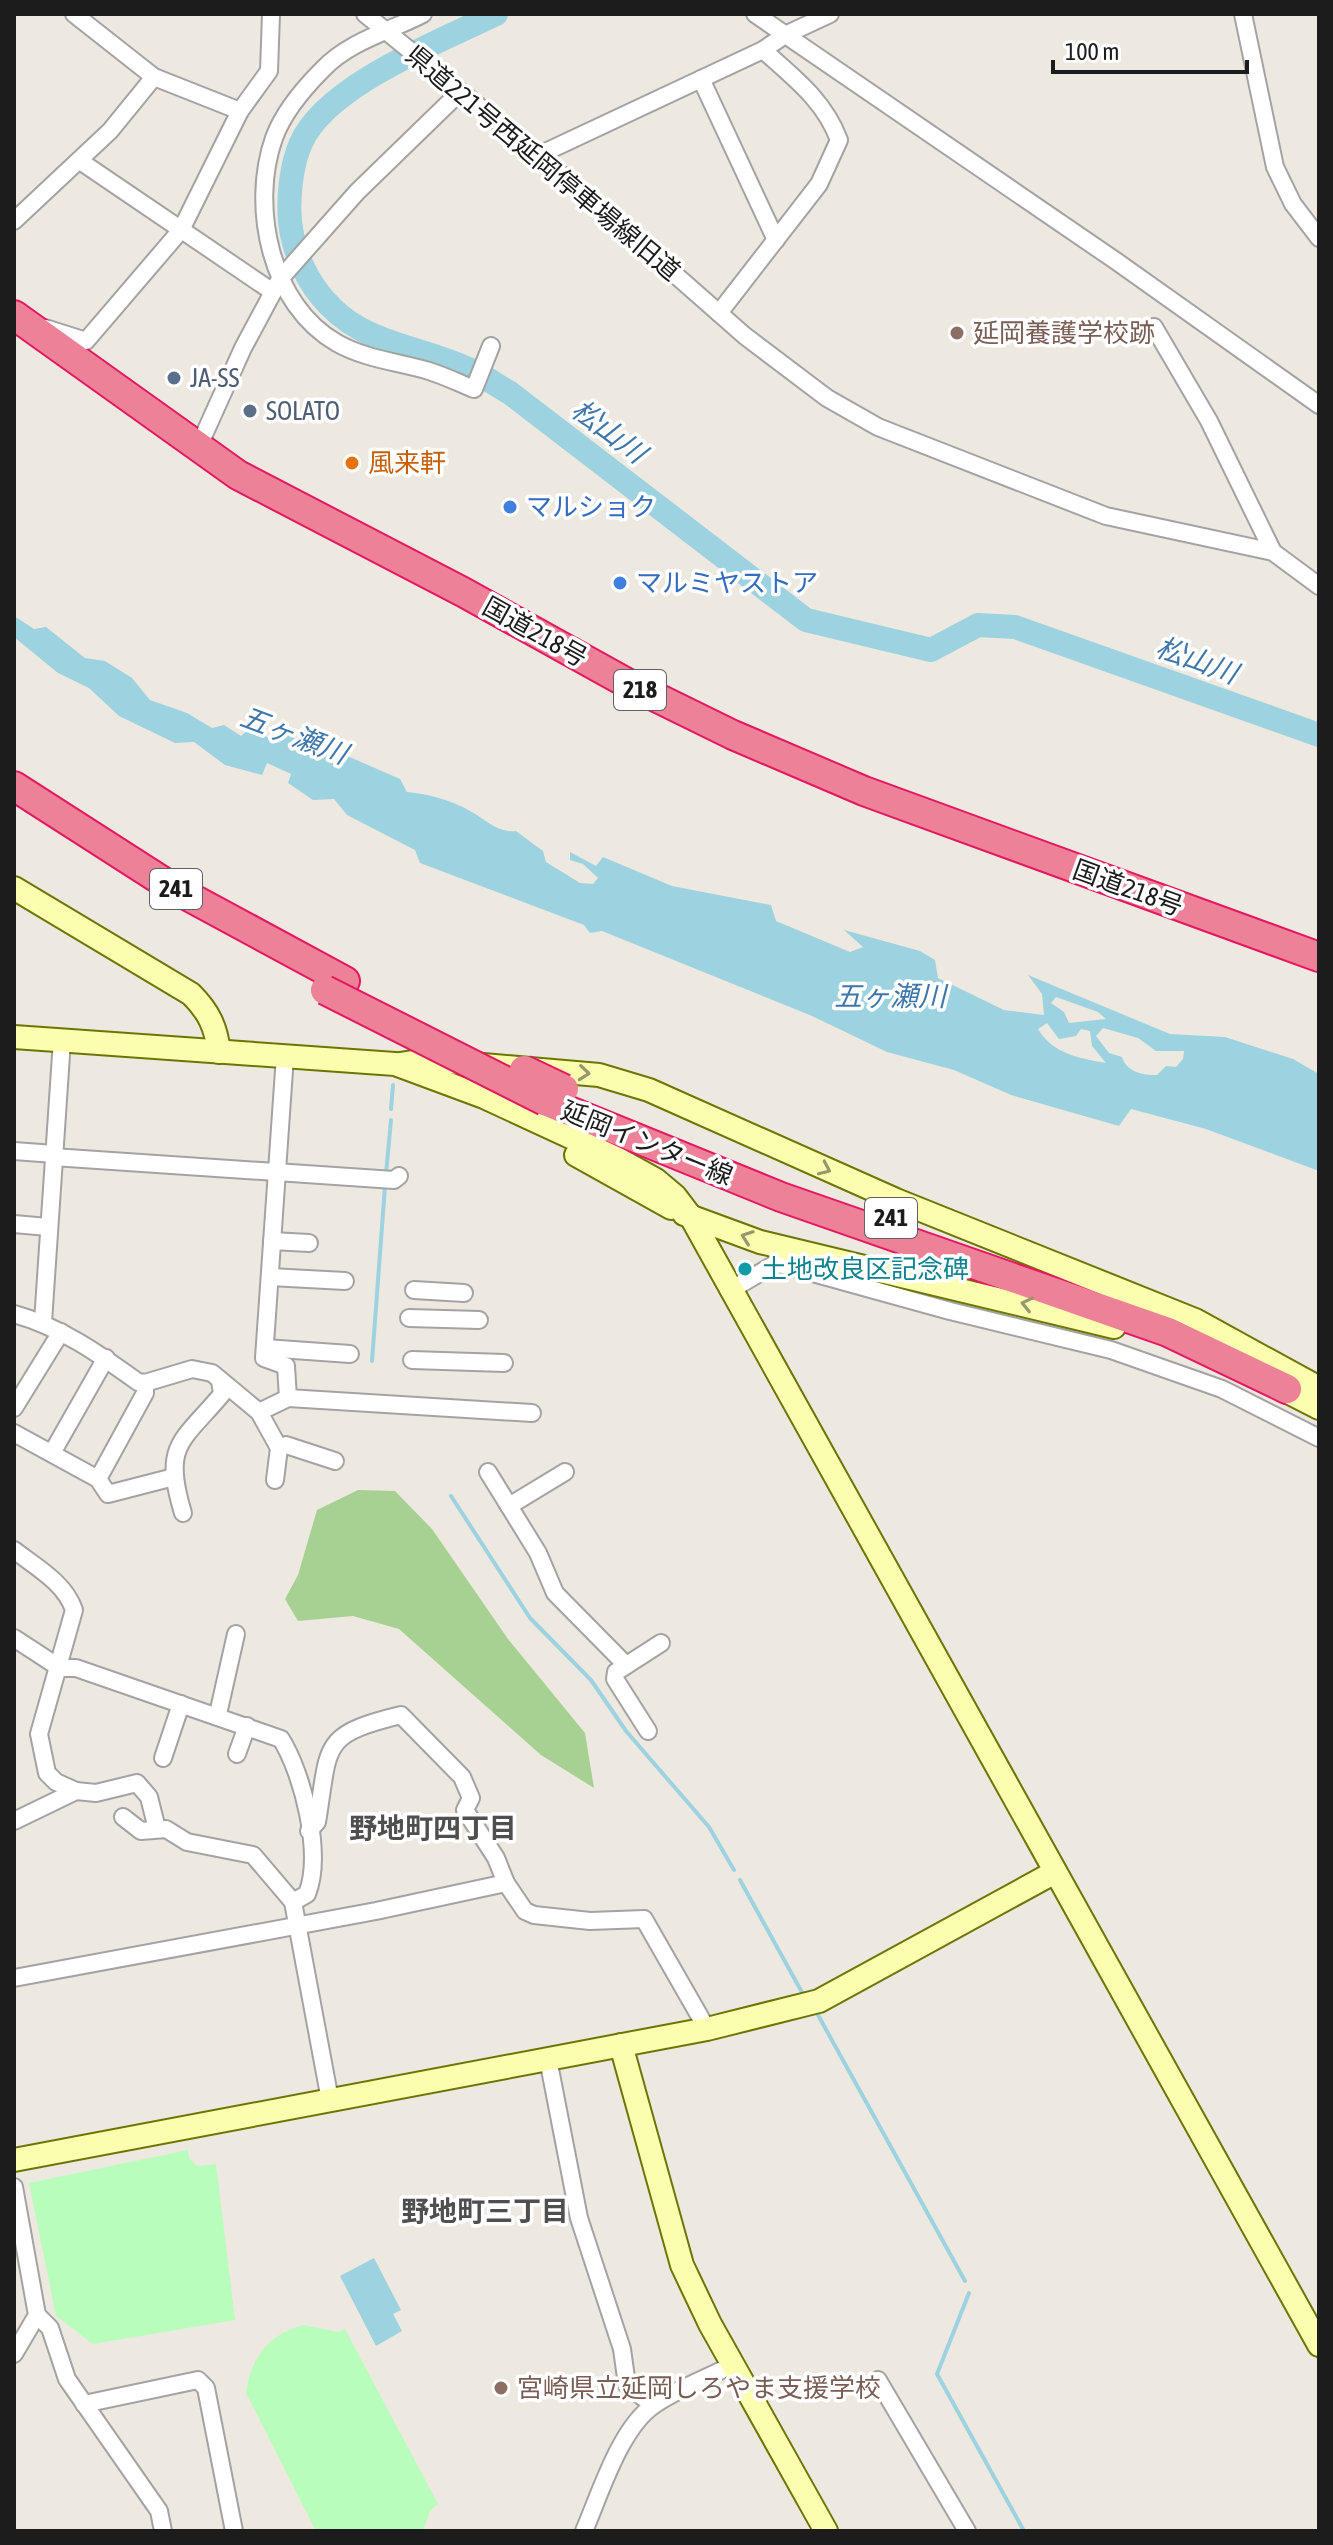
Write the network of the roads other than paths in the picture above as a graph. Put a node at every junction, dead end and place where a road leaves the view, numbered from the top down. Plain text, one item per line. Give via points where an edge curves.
1 (74, 14) edge
2 (271, 14) edge
3 (365, 14) edge
4 (423, 14) edge
5 (755, 14) edge
6 (830, 14) edge
7 (1243, 14) edge
8 (388, 32) junction
9 (785, 35) junction
10 (763, 50) junction
11 (154, 77) junction
12 (701, 79) junction
13 (460, 92) junction
14 (240, 111) junction
15 (539, 155) junction
16 (80, 161) junction
17 (14, 221) edge
18 (181, 230) junction
19 (1319, 238) edge
20 (776, 240) junction
21 (278, 283) junction
22 (719, 313) junction
23 (18, 318) edge
24 (1154, 327) dead end
25 (491, 346) dead end
26 (1319, 405) edge
27 (198, 448) junction
28 (1273, 552) junction
29 (1319, 586) edge
30 (14, 786) edge
31 (14, 796) edge
32 (14, 888) edge
33 (1319, 957) edge
34 (335, 985) junction
35 (14, 1037) edge
36 (62, 1040) junction
37 (219, 1052) junction
38 (285, 1056) junction
39 (395, 1064) junction
40 (554, 1095) junction
41 (14, 1151) edge
42 (54, 1156) junction
43 (277, 1171) junction
44 (399, 1176) dead end
45 (683, 1214) junction
46 (14, 1224) edge
47 (48, 1227) junction
48 (272, 1241) junction
49 (309, 1243) dead end
50 (270, 1277) junction
51 (345, 1281) dead end
52 (414, 1290) dead end
53 (729, 1291) junction
54 (464, 1293) dead end
55 (14, 1314) edge
56 (409, 1318) dead end
57 (479, 1320) dead end
58 (43, 1322) junction
59 (61, 1332) junction
60 (1223, 1337) junction
61 (265, 1348) junction
62 (350, 1354) dead end
63 (106, 1358) junction
64 (412, 1360) dead end
65 (504, 1363) dead end
66 (220, 1380) junction
67 (145, 1383) junction
68 (1319, 1388) edge
69 (1287, 1389) junction
70 (288, 1398) junction
71 (14, 1408) edge
72 (1319, 1408) edge
73 (259, 1412) junction
74 (532, 1413) dead end
75 (14, 1433) edge
76 (1319, 1438) edge
77 (279, 1448) junction
78 (52, 1453) junction
79 (335, 1461) dead end
80 (488, 1472) dead end
81 (565, 1472) dead end
82 (174, 1477) junction
83 (98, 1479) junction
84 (275, 1480) dead end
85 (509, 1506) junction
86 (183, 1513) dead end
87 (14, 1550) edge
88 (236, 1634) dead end
89 (16, 1642) edge
90 (661, 1643) dead end
91 (626, 1665) junction
92 (60, 1668) junction
93 (181, 1704) junction
94 (218, 1714) junction
95 (247, 1726) junction
96 (648, 1731) dead end
97 (237, 1754) dead end
98 (163, 1758) dead end
99 (76, 1791) junction
100 (123, 1817) dead end
101 (14, 1821) edge
102 (157, 1829) junction
103 (309, 1831) junction
104 (1055, 1872) junction
105 (506, 1883) junction
106 (293, 1902) junction
107 (299, 1923) junction
108 (14, 1978) edge
109 (707, 2029) junction
110 (621, 2045) junction
111 (548, 2059) junction
112 (330, 2100) junction
113 (14, 2160) edge
114 (14, 2187) edge
115 (37, 2315) junction
116 (1319, 2345) edge
117 (14, 2354) edge
118 (732, 2365) junction
119 (878, 2380) dead end
120 (84, 2404) junction
121 (653, 2405) junction
122 (163, 2531) edge
123 (234, 2531) edge
124 (584, 2531) edge
125 (826, 2531) edge
126 (967, 2531) edge

1 - 11 street
2 - 14 street via 269,71
3 - 8 street, 県道221号西延岡停車場線旧道
4 - 8 street
5 - 9 street
6 - 9 street
7 - 19 street via 1275,167 1293,204
8 - 13 street, 県道221号西延岡停車場線旧道
8 - 21 street via 369,37 325,66 274,136 265,178 266,232
9 - 10 street
9 - 26 street
10 - 12 street
10 - 20 street via 829,114 839,140 819,184
11 - 14 street
11 - 16 street
12 - 15 street
12 - 20 street
13 - 15 street, 県道221号西延岡停車場線旧道
13 - 21 street via 357,192
14 - 18 street
15 - 22 street, 県道221号西延岡停車場線旧道
16 - 17 street
16 - 18 street
18 - 21 street
18 - 23 street via 86,341
20 - 22 street
21 - 25 street via 306,319 336,343 475,388
21 - 27 street
22 - 28 street, 県道221号西延岡停車場線旧道 via 777,362 878,427 1106,516
23 - 27 highway, 国道218号 / 218
24 - 28 street via 1209,421
27 - 33 highway, 国道218号 / 218 via 250,482 733,735 917,812
28 - 29 street
30 - 34 highway, 延岡インター線 / 241
31 - 34 highway, 延岡インター線 / 241 via 162,894
32 - 37 street via 191,994 216,1030
34 - 40 highway, 延岡インター線 / 241, bridge
35 - 36 street
36 - 37 street
36 - 42 street
37 - 38 street
38 - 39 street
38 - 43 street
39 - 45 street via 484,1097 618,1159 675,1196
39 -> 60 street, 241 via 425,1060 622,1081 909,1206 1130,1292
40 - 60 highway, 延岡インター線 / 241
40 - 69 highway, 延岡インター線 / 241 via 678,1157 1168,1332
41 - 42 street
42 - 43 street
42 - 47 street
43 - 44 street via 394,1180
43 - 48 street
45 - 53 street
69 -> 45 street, 241 via 1071,1314 760,1242
46 - 47 street
47 - 58 street
48 - 49 street
48 - 50 street
50 - 51 street
50 - 61 street
52 - 54 street
53 - 76 street via 775,1264 784,1265 1111,1350 1222,1389
53 - 104 street
55 - 58 street
56 - 57 street
58 - 59 street
59 - 63 street
59 - 71 street
60 - 68 street, 延岡インター線 / 241
61 - 62 street
61 - 70 street via 264,1358 286,1366
63 - 67 street
63 - 78 street
64 - 65 street
66 - 67 street via 192,1369
66 - 73 street
66 - 82 street via 222,1394 185,1432
67 - 83 street via 145,1393
69 - 72 street, 延岡インター線 / 241
70 - 73 street
70 - 74 street
73 - 77 street
75 - 78 street
77 - 79 street via 296,1446
77 - 84 street
78 - 83 street
80 - 85 street
81 - 85 street
82 - 83 street via 108,1494
82 - 86 street
85 - 91 street via 555,1593
87 - 92 street via 50,1577 71,1602 74,1610
88 - 94 street
89 - 92 street
90 - 91 street
91 - 96 street via 615,1679
92 - 93 street via 76,1668
92 - 99 street via 39,1734 47,1773
93 - 94 street
93 - 98 street
94 - 95 street
95 - 97 street
95 - 103 street via 281,1739 301,1783
99 - 101 street
99 - 102 street via 96,1793 137,1783 149,1797
100 - 102 street via 141,1831
102 - 106 street via 187,1842 253,1855
103 - 105 street via 317,1822 330,1748 353,1727 401,1715 462,1777 471,1798 465,1810
103 - 106 street via 311,1884 307,1894
104 - 109 street via 812,2003
104 - 116 street
105 - 107 street
105 - 109 street via 525,1911 534,1915 644,1919
106 - 107 street
107 - 108 street
107 - 112 street
109 - 110 street
110 - 111 street
110 - 118 street via 682,2265
111 - 112 street
111 - 121 street via 579,2218 622,2349 627,2385
112 - 113 street
114 - 115 street
115 - 117 street
115 - 120 street via 50,2328 67,2379
118 - 121 street
118 - 125 street
119 - 126 street
120 - 122 street via 159,2511
120 - 123 street via 198,2380 206,2388
121 - 124 street via 626,2438

